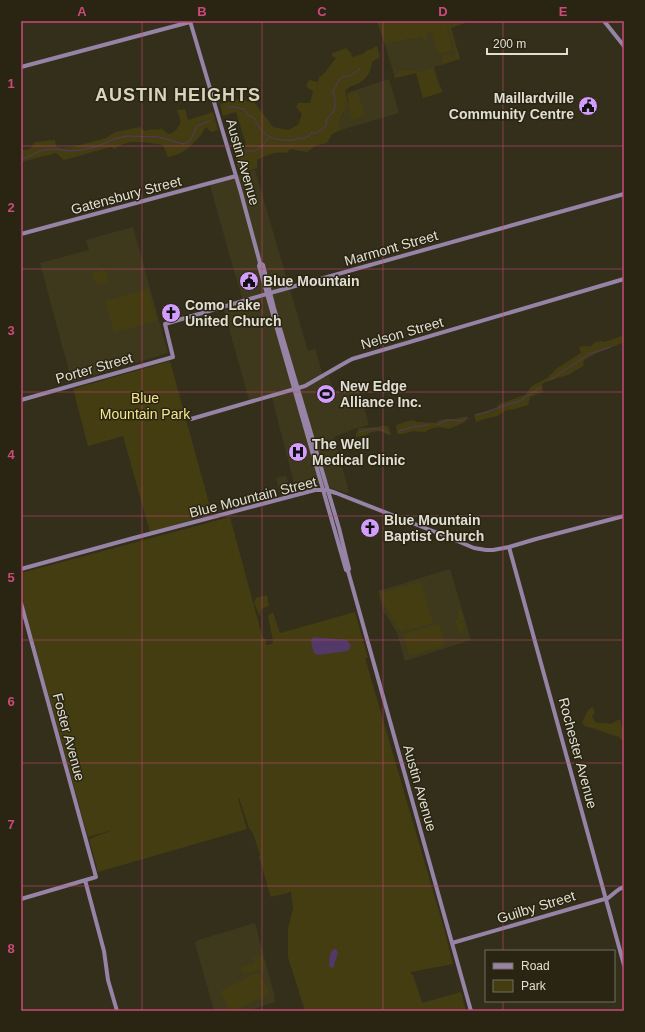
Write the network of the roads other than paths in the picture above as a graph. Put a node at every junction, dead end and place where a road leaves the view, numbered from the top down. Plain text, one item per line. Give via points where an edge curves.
1 (190, 21) edge
2 (604, 21) edge
3 (624, 46) edge
4 (21, 67) edge
5 (236, 176) junction
6 (624, 194) edge
7 (21, 234) edge
8 (624, 279) edge
9 (268, 293) junction
10 (174, 357) joint
11 (296, 389) junction
12 (21, 400) edge
13 (191, 420) dead end
14 (325, 490) junction
15 (624, 516) edge
16 (509, 547) junction
17 (21, 569) edge
18 (21, 603) edge
19 (85, 880) junction
20 (624, 887) edge
21 (606, 898) junction
22 (21, 899) edge
23 (452, 943) junction
24 (624, 965) edge
25 (117, 1011) edge
26 (471, 1011) edge

1 - 4 street
1 - 5 street, Austin Avenue
2 - 3 street
5 - 7 street, Gatensbury Street
5 - 9 street, Austin Avenue
6 - 9 street, Marmont Street
8 - 11 street, Nelson Street via 352,359 309,385
9 - 10 street, Marmont Street via 165,324
9 - 11 street, Austin Avenue
10 - 12 street, Porter Street
11 - 13 street, Nelson Street
11 - 14 street, Austin Avenue
14 - 16 street, Blue Mountain Street via 474,548 489,550
14 - 17 street, Blue Mountain Street via 306,492
14 - 23 street, Austin Avenue via 343,545 348,571
15 - 16 street, Blue Mountain Street
16 - 21 street, Rochester Avenue
18 - 19 street, Foster Avenue via 96,877
19 - 22 street
19 - 25 street
20 - 21 street, Guilby Street
21 - 23 street, Guilby Street
21 - 24 street, Rochester Avenue
23 - 26 street, Austin Avenue

